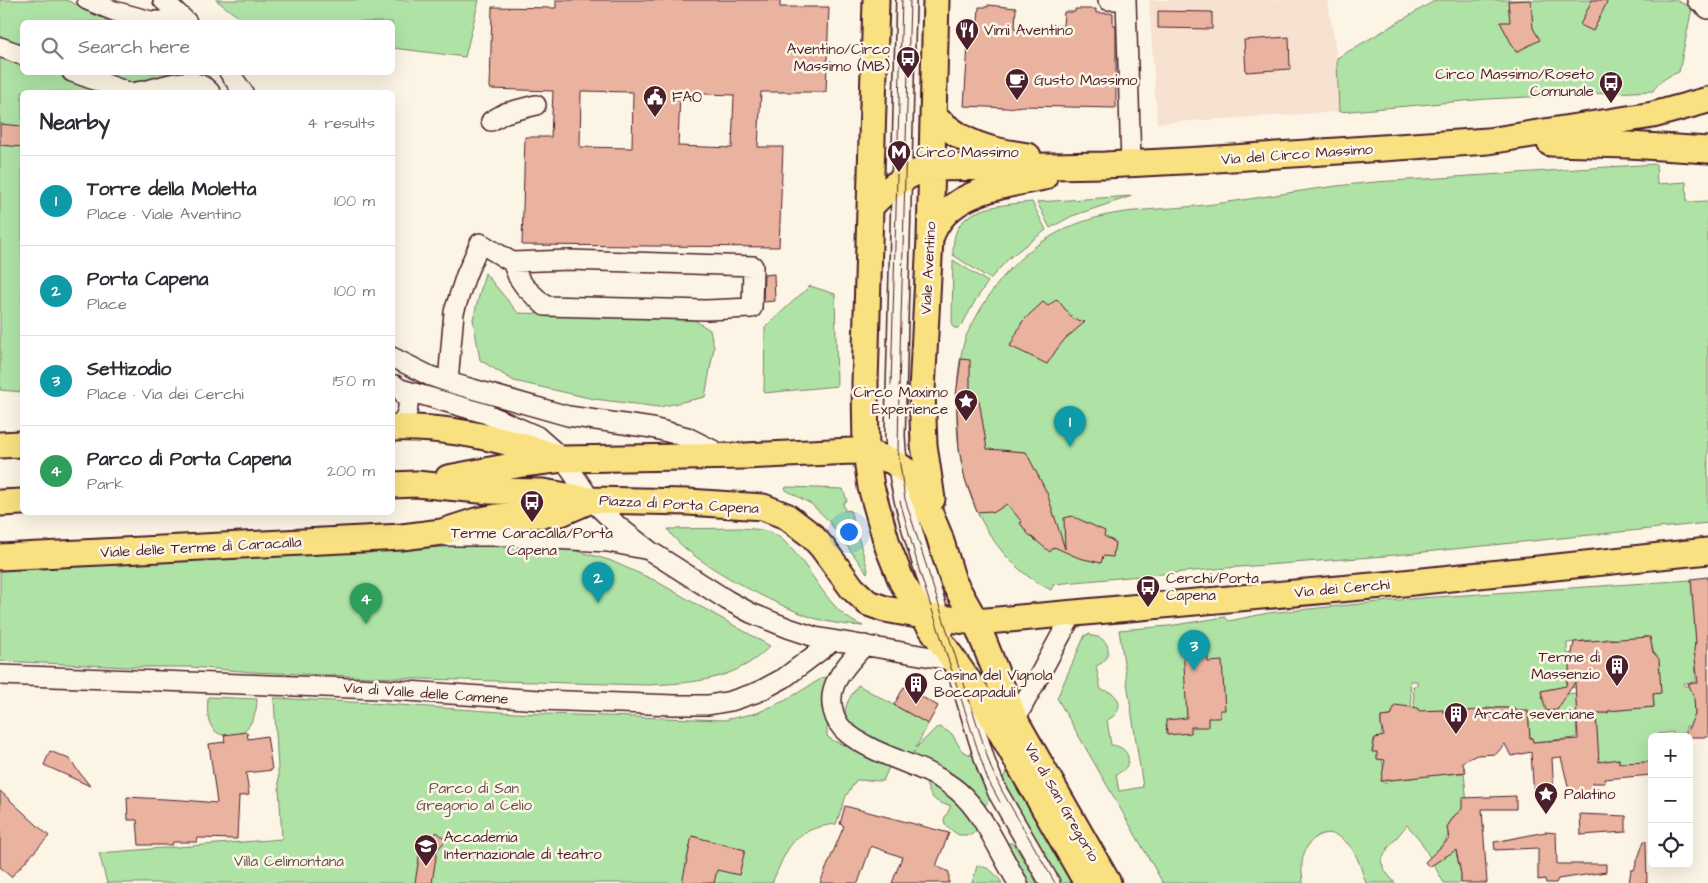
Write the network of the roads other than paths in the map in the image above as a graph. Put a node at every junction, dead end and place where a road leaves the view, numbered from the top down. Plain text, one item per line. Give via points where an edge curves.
1 (87, 0) edge
2 (163, 0) edge
3 (876, 0) edge
4 (906, 0) edge
5 (936, 0) edge
6 (1108, 0) edge
7 (1126, 0) edge
8 (147, 20) edge
9 (185, 20) edge
10 (0, 47) edge
11 (20, 54) edge
12 (231, 75) edge
13 (81, 81) edge
14 (119, 90) edge
15 (146, 90) edge
16 (207, 90) edge
17 (242, 90) edge
18 (1708, 100) edge
19 (536, 105) dead end
20 (933, 117) junction
21 (491, 121) dead end
22 (1488, 141) junction
23 (1708, 150) edge
24 (1131, 164) junction
25 (1105, 165) junction
26 (932, 168) junction
27 (902, 180) junction
28 (871, 206) junction
29 (930, 239) junction
30 (512, 262) junction
31 (395, 358) edge
32 (448, 382) junction
33 (397, 386) edge
34 (395, 428) edge
35 (20, 444) edge
36 (0, 445) edge
37 (866, 452) junction
38 (723, 455) junction
39 (563, 459) junction
40 (896, 463) junction
41 (404, 485) edge
42 (591, 500) junction
43 (20, 502) edge
44 (0, 503) edge
45 (939, 536) junction
46 (402, 537) junction
47 (650, 551) junction
48 (1708, 551) edge
49 (0, 557) edge
50 (1072, 614) junction
51 (932, 617) junction
52 (976, 622) junction
53 (833, 641) junction
54 (865, 645) junction
55 (955, 661) junction
56 (0, 675) edge
57 (1007, 725) junction
58 (1018, 883) edge
59 (1050, 883) edge
60 (1087, 883) edge
61 (1108, 883) edge

1 - 8 street
2 - 9 street
3 - 28 main road
4 - 27 street, Viale Aventino
5 - 20 main road, Viale Aventino
6 - 7 street
7 - 24 street
10 - 11 street
12 - 17 street
13 - 14 street
15 - 16 street via 185,82 199,84
18 - 22 main road, Via del Circo Massimo via 1653,115
19 - 21 street via 505,113
20 - 25 main road, Via del Circo Massimo via 962,137 992,149
20 - 26 main road, Viale Aventino
22 - 23 main road, Via del Circo Massimo
22 - 24 main road, Via del Circo Massimo
24 - 25 main road, Via del Circo Massimo
25 - 26 main road, Via del Circo Massimo
25 - 29 main road, Via del Circo Massimo via 972,195 945,214
26 - 27 main road, Via del Circo Massimo
26 - 29 main road, Viale Aventino
27 - 28 main road, Via del Circo Massimo
27 - 40 street, Viale Aventino
28 - 37 main road
29 - 45 main road, Viale Aventino via 922,430
30 - 30 street via 570,260 753,266 752,308 545,306 525,287
30 - 32 street via 480,243 454,312
31 - 32 street
32 - 38 street via 568,416 687,436
33 - 34 street via 408,398 409,408
33 - 39 street via 478,411 525,430
34 - 39 main road via 466,433
35 - 36 main road
37 - 38 main road
37 - 40 main road
37 - 51 main road via 871,487 896,570
38 - 39 main road
39 - 41 main road
39 - 42 street
40 - 45 main road via 918,485
40 - 51 street
41 - 42 main road via 543,492
42 - 46 main road, Viale delle Terme di Caracalla via 561,513 498,517 442,532
42 - 47 street, Piazza di Porta Capena
42 - 51 main road, Piazza di Porta Capena via 741,504 779,512 816,540 864,600 878,607
43 - 44 main road
45 - 52 main road via 953,581
46 - 47 street, Viale delle Terme di Caracalla via 564,539 608,542
46 - 49 main road, Viale delle Terme di Caracalla
47 - 53 street, Piazza di Porta Capena via 751,613
48 - 50 main road, Via dei Cerchi
50 - 52 main road, Via dei Cerchi
50 - 57 street
51 - 52 main road, Piazza di Porta Capena
51 - 55 main road
52 - 57 main road
53 - 54 street, Piazza di Porta Capena
53 - 56 street, Via di Valle delle Camene via 791,673 758,692 708,705
54 - 55 street, Piazza di Porta Capena
54 - 58 street via 834,686 832,703 839,725 855,739 938,778 964,797
55 - 57 main road via 978,695
55 - 59 street via 998,793
57 - 60 main road, Via di San Gregorio
57 - 61 main road, Via di San Gregorio

